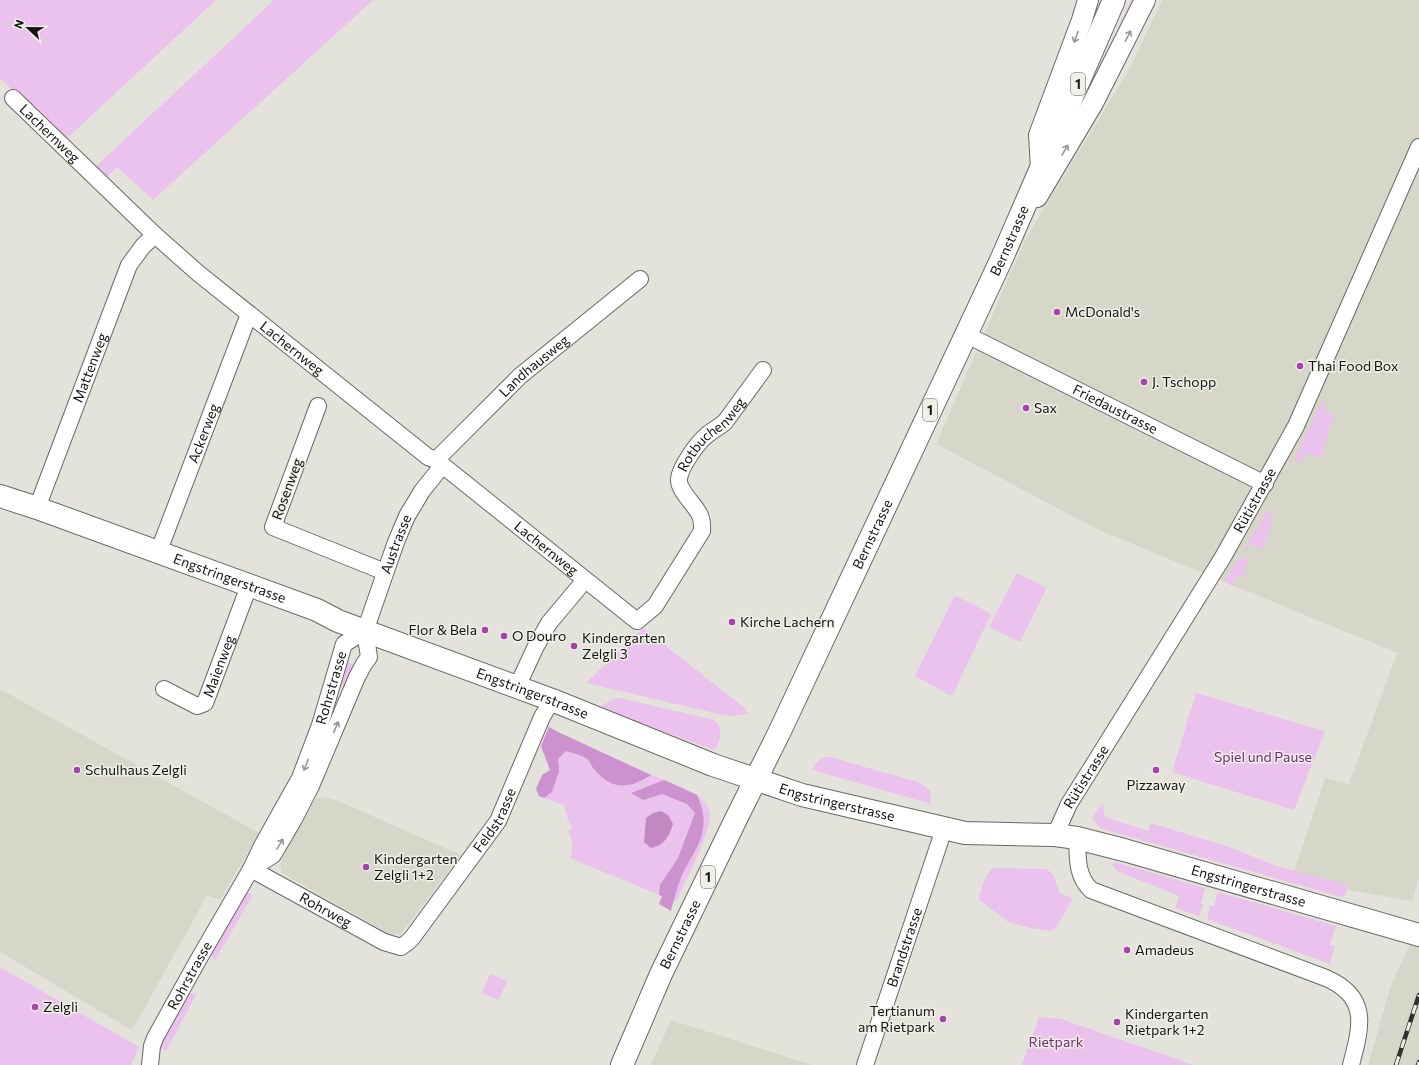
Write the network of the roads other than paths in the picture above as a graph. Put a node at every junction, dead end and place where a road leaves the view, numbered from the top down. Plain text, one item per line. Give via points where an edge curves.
1 (1088, 0) edge
2 (1114, 0) edge
3 (1145, 0) edge
4 (13, 98) dead end
5 (1419, 147) edge
6 (1041, 168) junction
7 (155, 235) junction
8 (1008, 243) junction
9 (640, 279) dead end
10 (249, 314) junction
11 (965, 334) junction
12 (763, 370) dead end
13 (318, 406) dead end
14 (439, 463) junction
15 (1265, 484) junction
16 (2, 501) edge
17 (37, 508) junction
18 (158, 553) junction
19 (385, 572) junction
20 (586, 580) junction
21 (250, 586) junction
22 (637, 621) joint
23 (365, 631) junction
24 (517, 687) junction
25 (164, 689) dead end
26 (552, 700) junction
27 (756, 780) junction
28 (944, 829) junction
29 (1055, 835) junction
30 (1077, 838) junction
31 (251, 868) junction
32 (1419, 934) edge
33 (401, 947) joint
34 (150, 1065) edge
35 (622, 1065) edge
36 (866, 1065) edge
37 (1351, 1065) edge

1 -> 6 street via 1039,135
2 - 6 main road, Bernstrasse / 1
8 -> 3 street via 1093,103
4 - 7 street, Lachernweg
5 - 15 street, Rütistrasse via 1296,426
6 - 8 main road, Bernstrasse / 1
7 - 10 street, Lachernweg
7 - 17 street, Mattenweg via 129,265
8 - 11 main road, Bernstrasse / 1
9 - 14 street, Landhausweg via 520,376
10 - 14 street, Lachernweg via 428,457
10 - 18 street, Ackerweg
11 - 15 street, Friedaustrasse
11 - 27 main road, Bernstrasse / 1
12 - 22 street, Rotbuchenweg via 725,422 702,439 685,463 679,480 683,491 699,512 703,521 702,531 655,606
13 - 19 street, Rosenweg via 273,527
14 - 19 street, Austrasse via 407,516
14 - 20 street, Lachernweg
15 - 29 street, Rütistrasse via 1219,564 1069,804
16 - 17 main road, Engstringerstrasse
17 - 18 main road, Engstringerstrasse
18 - 21 main road, Engstringerstrasse
19 - 23 street, Austrasse
20 - 22 street, Lachernweg
20 - 24 street, Lachernweg via 549,623
21 - 23 main road, Engstringerstrasse via 317,610
21 - 25 street, Maienweg via 205,702 197,706
23 - 24 main road, Engstringerstrasse
23 -> 31 street, Rohrstrasse via 344,644 304,770
31 -> 23 street, Rohrstrasse via 273,855 301,806 357,677 369,657
24 - 26 main road, Engstringerstrasse
26 - 27 main road, Engstringerstrasse
26 - 33 street, Feldstrasse via 542,717 498,821 412,938
27 - 28 main road, Engstringerstrasse via 802,795
27 - 35 main road, Bernstrasse / 1 via 661,974
28 - 29 main road, Engstringerstrasse via 991,835
28 - 36 street, Brandstrasse
29 - 30 main road, Engstringerstrasse
30 - 32 main road, Engstringerstrasse
30 - 37 street via 1081,877 1091,890 1334,981 1343,987 1351,994 1358,1010 1359,1032
31 - 33 street, Rohrweg via 384,942
31 - 34 street, Rohrstrasse via 155,1038

